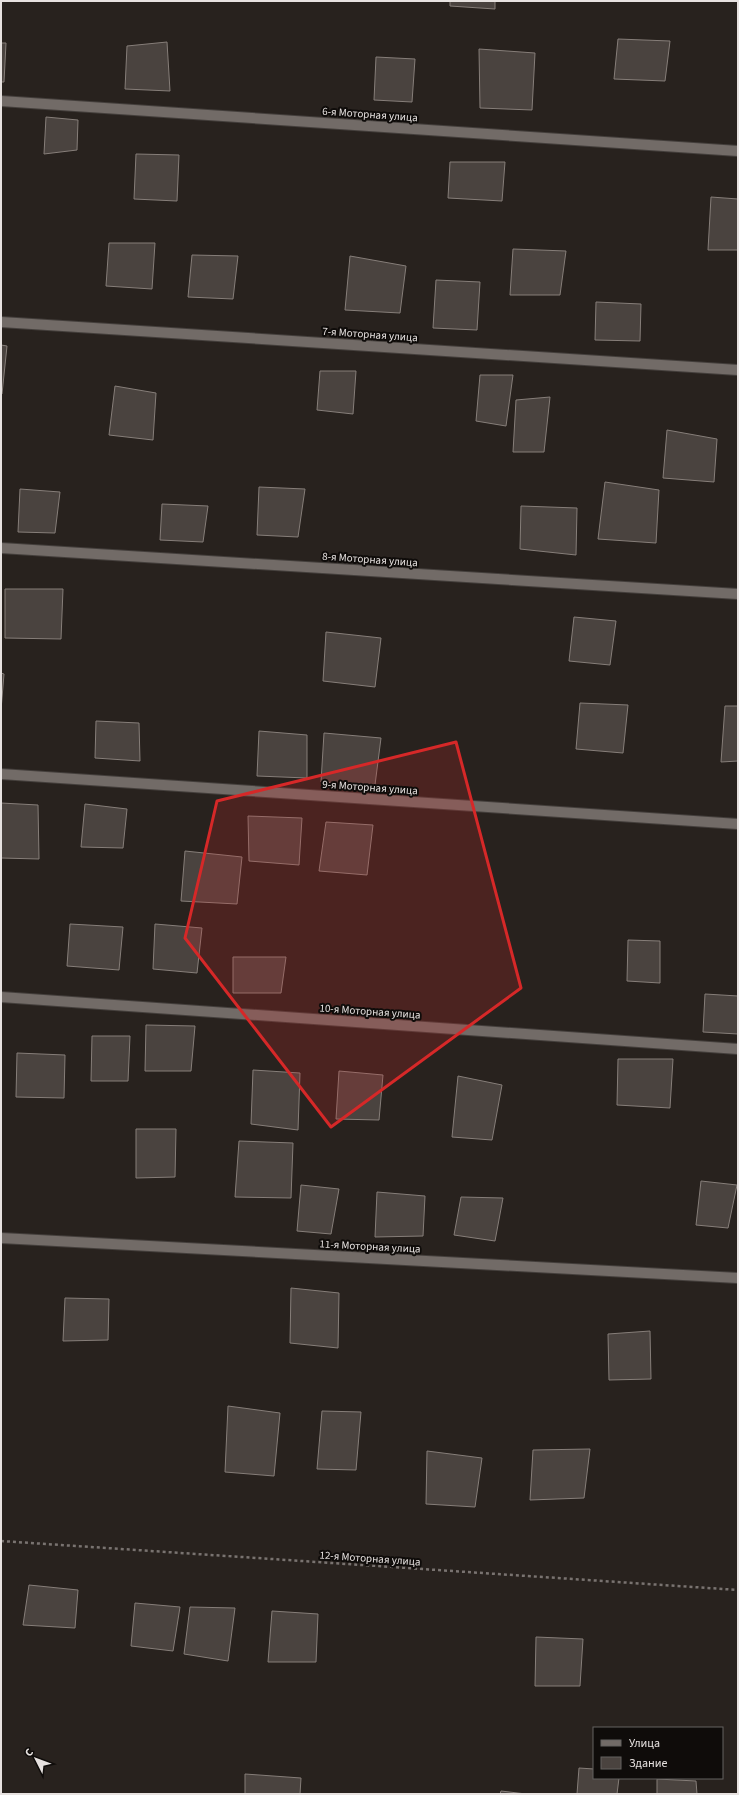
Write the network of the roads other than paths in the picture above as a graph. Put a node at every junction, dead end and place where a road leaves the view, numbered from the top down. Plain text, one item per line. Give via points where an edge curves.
1 (1, 101) edge
2 (738, 151) edge
3 (1, 322) edge
4 (738, 370) edge
5 (1, 548) edge
6 (738, 594) edge
7 (1, 774) edge
8 (738, 824) edge
9 (1, 997) edge
10 (738, 1049) edge
11 (1, 1238) edge
12 (738, 1278) edge

1 - 2 street, 6-я Моторная улица
3 - 4 street, 7-я Моторная улица
5 - 6 street, 8-я Моторная улица
7 - 8 street, 9-я Моторная улица
9 - 10 street, 10-я Моторная улица
11 - 12 street, 11-я Моторная улица

